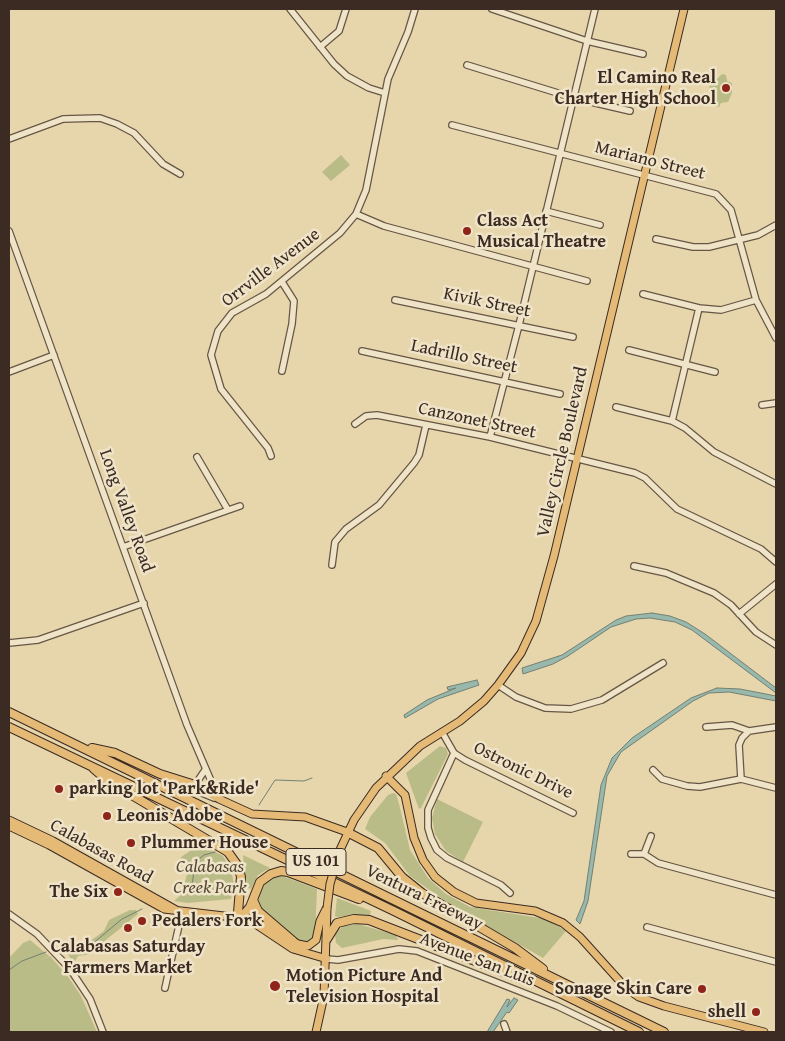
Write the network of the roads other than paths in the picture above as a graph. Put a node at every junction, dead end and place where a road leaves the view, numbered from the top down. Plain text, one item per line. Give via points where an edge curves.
1 (290, 9) edge
2 (346, 9) edge
3 (415, 9) edge
4 (492, 9) edge
5 (594, 9) edge
6 (684, 9) edge
7 (587, 41) junction
8 (320, 47) junction
9 (643, 54) dead end
10 (467, 65) dead end
11 (385, 92) junction
12 (574, 98) junction
13 (630, 111) dead end
14 (452, 125) dead end
15 (9, 139) edge
16 (560, 155) junction
17 (180, 174) dead end
18 (644, 175) junction
19 (546, 211) junction
20 (356, 214) junction
21 (600, 225) dead end
22 (776, 225) edge
23 (9, 231) edge
24 (656, 239) dead end
25 (740, 240) junction
26 (532, 267) junction
27 (587, 281) dead end
28 (282, 282) junction
29 (643, 294) dead end
30 (395, 300) dead end
31 (756, 300) junction
32 (699, 308) junction
33 (519, 325) junction
34 (573, 337) dead end
35 (776, 338) edge
36 (629, 350) dead end
37 (362, 351) dead end
38 (54, 355) junction
39 (686, 365) junction
40 (282, 370) dead end
41 (9, 372) edge
42 (715, 372) dead end
43 (505, 380) junction
44 (560, 394) dead end
45 (776, 403) edge
46 (762, 405) dead end
47 (616, 407) dead end
48 (672, 421) junction
49 (356, 424) dead end
50 (426, 425) junction
51 (490, 438) junction
52 (271, 456) dead end
53 (197, 457) dead end
54 (576, 458) junction
55 (776, 484) edge
56 (240, 506) dead end
57 (228, 510) junction
58 (123, 547) junction
59 (776, 562) edge
60 (332, 565) dead end
61 (634, 566) dead end
62 (776, 584) edge
63 (144, 603) junction
64 (739, 614) junction
65 (9, 644) edge
66 (776, 645) edge
67 (663, 663) dead end
68 (498, 686) junction
69 (9, 712) edge
70 (9, 727) edge
71 (706, 727) dead end
72 (776, 727) edge
73 (749, 731) junction
74 (442, 732) junction
75 (81, 746) junction
76 (454, 753) junction
77 (84, 761) junction
78 (205, 770) junction
79 (653, 770) dead end
80 (386, 776) junction
81 (741, 779) junction
82 (195, 785) junction
83 (776, 788) edge
84 (219, 799) junction
85 (573, 813) dead end
86 (9, 820) edge
87 (9, 826) edge
88 (347, 832) junction
89 (651, 836) dead end
90 (631, 854) dead end
91 (644, 854) junction
92 (510, 893) dead end
93 (776, 895) edge
94 (252, 900) junction
95 (327, 908) junction
96 (180, 911) junction
97 (394, 911) junction
98 (9, 914) edge
99 (241, 918) junction
100 (647, 927) dead end
101 (326, 938) junction
102 (293, 942) junction
103 (327, 959) junction
104 (776, 962) edge
105 (553, 977) junction
106 (545, 986) junction
107 (165, 988) dead end
108 (504, 1024) dead end
109 (600, 1030) edge
110 (103, 1032) edge
111 (316, 1032) edge
112 (507, 1032) edge
113 (611, 1032) edge
114 (639, 1032) edge
115 (664, 1032) edge
116 (764, 1032) edge

1 - 8 street
2 - 8 street via 339,31
3 - 11 street, Orrville Avenue
4 - 7 street
5 - 7 street
6 - 18 main road, Valley Circle Boulevard
7 - 9 street
7 - 12 street
8 - 11 street via 347,76 368,88
10 - 12 street
11 - 20 street, Orrville Avenue via 366,190
12 - 13 street
12 - 16 street
14 - 16 street, Mariano Street
15 - 17 street via 63,119 100,118 134,134 163,164
16 - 18 street, Mariano Street
16 - 19 street
18 - 25 street, Mariano Street via 716,194 731,210
18 - 54 main road, Valley Circle Boulevard
19 - 21 street
19 - 26 street
20 - 26 street via 384,226
20 - 28 street, Orrville Avenue via 340,233
22 - 25 street
23 - 38 street, Long Valley Road
24 - 25 street via 701,247
25 - 31 street, Mariano Street
26 - 27 street
26 - 33 street
28 - 40 street via 294,302
28 - 52 street, Orrville Avenue via 232,314 218,331 211,355 221,389
29 - 32 street
30 - 33 street, Kivik Street
31 - 32 street via 721,310
31 - 35 street, Mariano Street
32 - 39 street
33 - 34 street, Kivik Street
33 - 43 street
36 - 39 street
37 - 43 street, Ladrillo Street
38 - 41 street
38 - 58 street, Long Valley Road
39 - 42 street
39 - 48 street
43 - 44 street, Ladrillo Street
43 - 51 street
45 - 46 street
47 - 48 street
48 - 55 street via 714,452
49 - 50 street, Canzonet Street via 371,415
50 - 51 street, Canzonet Street
50 - 60 street via 414,463 379,505 346,529 335,542
51 - 54 street, Canzonet Street
53 - 57 street
54 - 59 street, Canzonet Street via 645,478 677,509 761,550
54 - 68 main road, Valley Circle Boulevard via 540,612 521,652
56 - 57 street
57 - 58 street
58 - 63 street, Long Valley Road
61 - 64 street via 666,573 714,593
62 - 64 street
63 - 65 street via 38,640
63 - 78 street, Long Valley Road
64 - 66 street via 756,632
67 - 68 street via 602,700 571,709 545,708
68 - 74 main road, Valley Circle Boulevard via 472,712
69 - 75 highway, Ventura Freeway / US 101
70 - 77 highway, Ventura Freeway / US 101
71 - 73 street via 732,725
72 - 73 street
73 - 81 street via 739,745
74 - 76 street, Ostronic Drive
74 - 80 main road, Valley Circle Boulevard via 420,746
75 - 82 highway via 115,753 160,774
75 - 105 highway, Ventura Freeway / US 101
76 - 85 street, Ostronic Drive
76 - 92 street via 428,810 431,838 437,850 447,858 501,885
77 - 97 highway, Ventura Freeway / US 101
77 - 99 highway via 108,781 228,852 241,877 238,912
78 - 82 street
78 - 84 street, Long Valley Road
79 - 81 street via 662,779 687,786 700,787
80 - 88 main road, Valley Circle Boulevard
80 - 116 main road via 405,795 414,838 423,860 435,877 454,892 476,903 535,911 563,923 580,936 626,988 644,999
81 - 83 street
82 - 84 main road
84 - 88 main road via 252,814 305,817
86 - 96 main road, Calabasas Road
87 - 96 main road, Calabasas Road via 49,845 148,902 171,912
88 - 95 main road, Valley Circle Boulevard, bridge via 330,884
88 - 105 highway via 378,848 402,877 422,893 515,948
89 - 91 street
90 - 91 street
91 - 93 street via 658,863
94 - 97 highway via 260,882 281,871
94 - 99 highway
94 - 102 highway via 258,911
95 - 101 main road
95 - 102 main road via 316,940 308,946
96 - 99 main road, Calabasas Road
96 - 107 street
97 - 106 highway, Ventura Freeway / US 101
98 - 110 street via 37,934 70,969 90,999
99 - 102 main road via 256,920
99 - 103 main road, Calabasas Road via 293,949
100 - 104 street
101 - 103 main road
101 - 106 highway via 337,923 369,920 502,973
103 - 109 street, Avenue San Luis via 338,960 399,949 417,951 554,1005
103 - 111 main road
105 - 115 highway, Ventura Freeway / US 101
106 - 114 highway, Ventura Freeway / US 101
108 - 112 street
109 - 113 street, Avenue San Luis

